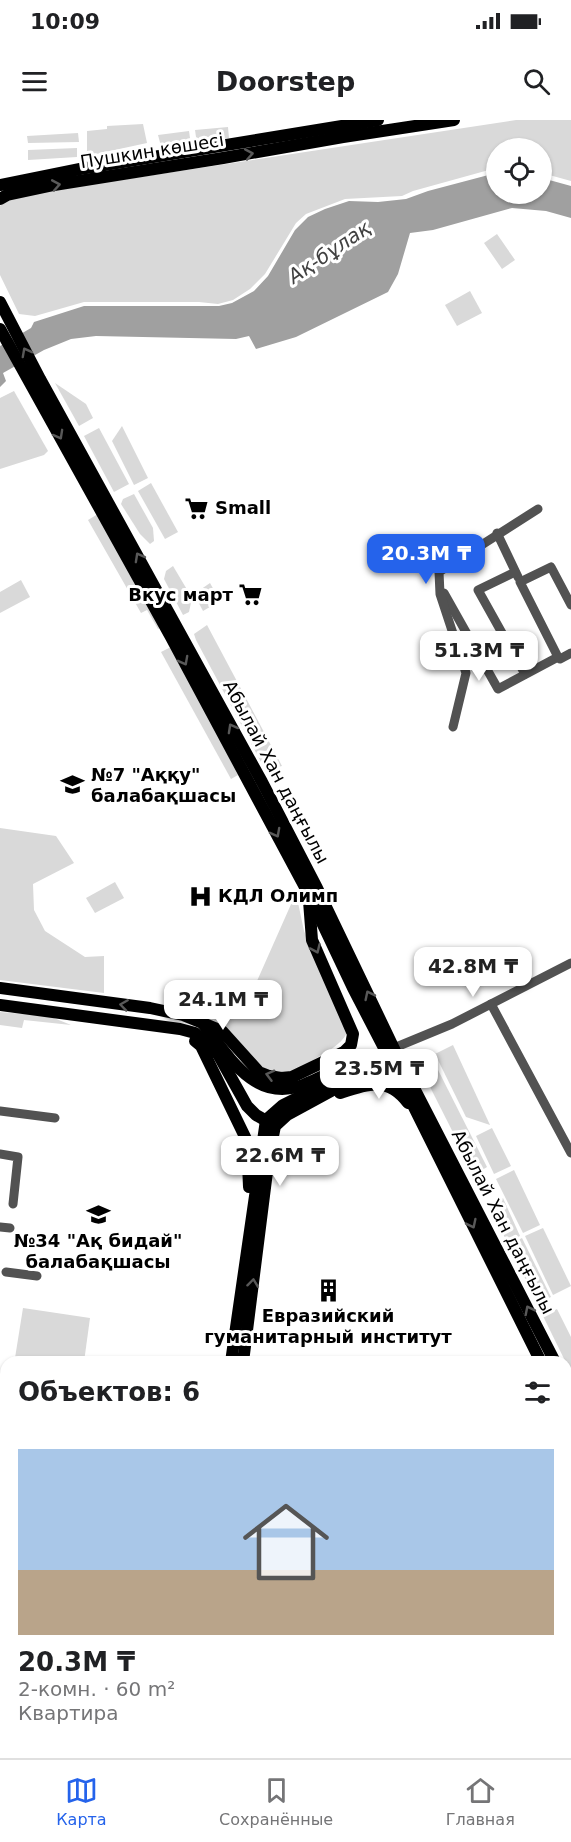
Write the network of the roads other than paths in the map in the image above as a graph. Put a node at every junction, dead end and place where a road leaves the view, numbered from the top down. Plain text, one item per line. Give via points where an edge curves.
1 (378, 120) edge
2 (454, 120) edge
3 (343, 127) edge
4 (2, 191) edge
5 (0, 302) edge
6 (4, 329) edge
7 (35, 382) junction
8 (538, 508) dead end
9 (497, 533) junction
10 (515, 572) junction
11 (520, 582) junction
12 (440, 585) junction
13 (571, 605) edge
14 (571, 652) edge
15 (558, 657) junction
16 (525, 674) junction
17 (453, 727) dead end
18 (307, 891) junction
19 (571, 963) edge
20 (0, 988) edge
21 (491, 1004) junction
22 (0, 1005) edge
23 (201, 1021) junction
24 (180, 1029) junction
25 (217, 1053) junction
26 (392, 1053) junction
27 (356, 1068) junction
28 (319, 1098) junction
29 (0, 1111) edge
30 (55, 1118) dead end
31 (270, 1123) junction
32 (429, 1135) junction
33 (571, 1153) edge
34 (0, 1154) edge
35 (253, 1200) junction
36 (13, 1204) dead end
37 (0, 1227) edge
38 (10, 1228) dead end
39 (6, 1272) dead end
40 (37, 1276) dead end
41 (232, 1356) edge
42 (244, 1356) edge
43 (538, 1356) edge
44 (552, 1356) edge

1 - 3 main road, Пушкин көшесі
2 - 3 main road, Пушкин көшесі
3 - 4 main road, Пушкин көшесі
5 - 6 main road, Абылай Хан даңғылы
6 - 7 main road, Абылай Хан даңғылы
7 -> 18 main road, Абылай Хан даңғылы
26 -> 7 main road, Абылай Хан даңғылы via 317,888 262,782
8 - 9 street
9 - 10 street
9 - 12 street via 439,572
10 - 11 street
10 - 16 street via 478,590
11 - 13 street via 551,567
11 - 15 street
12 - 16 street via 498,689
12 - 17 street via 466,672
14 - 15 street
15 - 16 street
18 -> 23 main road via 312,940 350,1022 351,1045 292,1077 269,1076 252,1066 222,1031
18 - 26 main road, Абылай Хан даңғылы
19 - 21 street
23 -> 20 main road via 150,1008
21 - 26 street
21 - 33 street
22 - 24 main road
23 - 25 main road
23 - 27 main road via 246,1077 269,1088 288,1089 342,1068
24 - 25 main road via 195,1034
24 - 35 main road via 201,1046 247,1141
25 - 31 main road via 247,1106
26 - 27 main road
26 - 28 main road
26 - 32 main road, Абылай Хан даңғылы
44 -> 26 main road, Абылай Хан даңғылы
27 - 31 main road via 283,1105
28 - 31 main road
28 - 32 main road via 365,1084 387,1086 404,1098
29 - 30 street
31 - 35 main road
42 -> 31 main road
32 -> 43 main road, Абылай Хан даңғылы
34 - 36 street via 18,1157
35 - 41 main road
37 - 38 street
39 - 40 street

